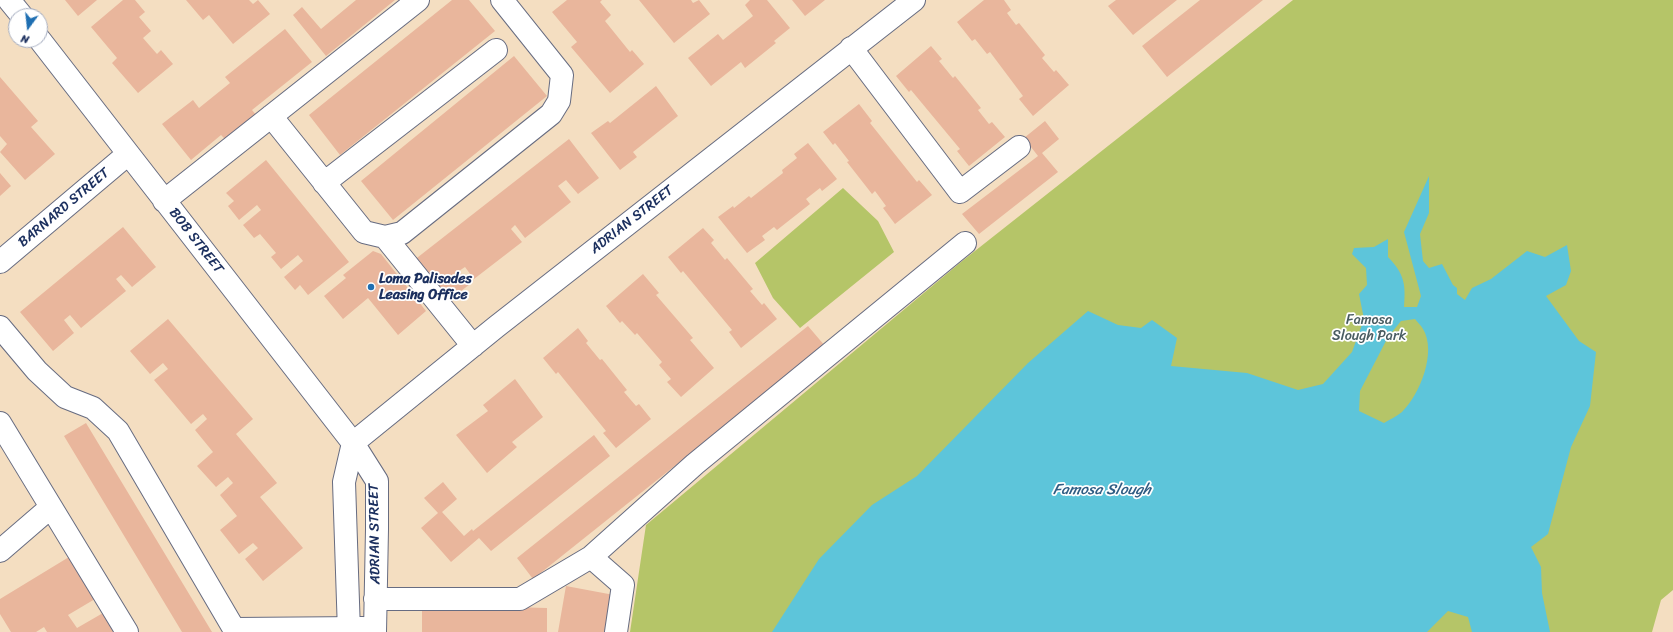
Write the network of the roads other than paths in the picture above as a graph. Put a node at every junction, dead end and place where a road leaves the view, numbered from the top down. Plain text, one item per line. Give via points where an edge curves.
1 (9, 0) edge
2 (418, 0) edge
3 (502, 0) edge
4 (914, 0) edge
5 (16, 8) edge
6 (46, 48) edge
7 (851, 48) junction
8 (496, 50) dead end
9 (271, 116) junction
10 (1019, 147) dead end
11 (128, 154) junction
12 (324, 183) junction
13 (164, 201) junction
14 (385, 237) junction
15 (965, 243) dead end
16 (0, 262) edge
17 (0, 327) edge
18 (473, 346) junction
19 (0, 423) edge
20 (353, 443) junction
21 (51, 507) junction
22 (0, 551) edge
23 (591, 557) junction
24 (375, 599) junction
25 (349, 630) edge
26 (375, 630) edge
27 (127, 632) edge
28 (616, 632) edge

1 - 5 street
2 - 9 street
3 - 14 street via 562,75 559,101 552,114 402,233
4 - 7 street, ADRIAN STREET
6 - 11 street, BOB STREET
7 - 10 street via 960,192
7 - 18 street, ADRIAN STREET
8 - 12 street
9 - 12 street
9 - 13 street
11 - 13 street, BOB STREET
11 - 16 street, BARNARD STREET
12 - 14 street via 364,232
13 - 20 street, BOB STREET
14 - 18 street
15 - 23 street via 695,464
17 - 25 street via 37,371 65,397 94,408 118,431 234,630
18 - 20 street, ADRIAN STREET
19 - 21 street
20 - 24 street, ADRIAN STREET via 377,481
20 - 25 street, ADRIAN STREET via 344,482
21 - 22 street
21 - 27 street
23 - 24 street via 520,599
23 - 28 street via 623,585
24 - 26 street, ADRIAN STREET
25 - 26 street

